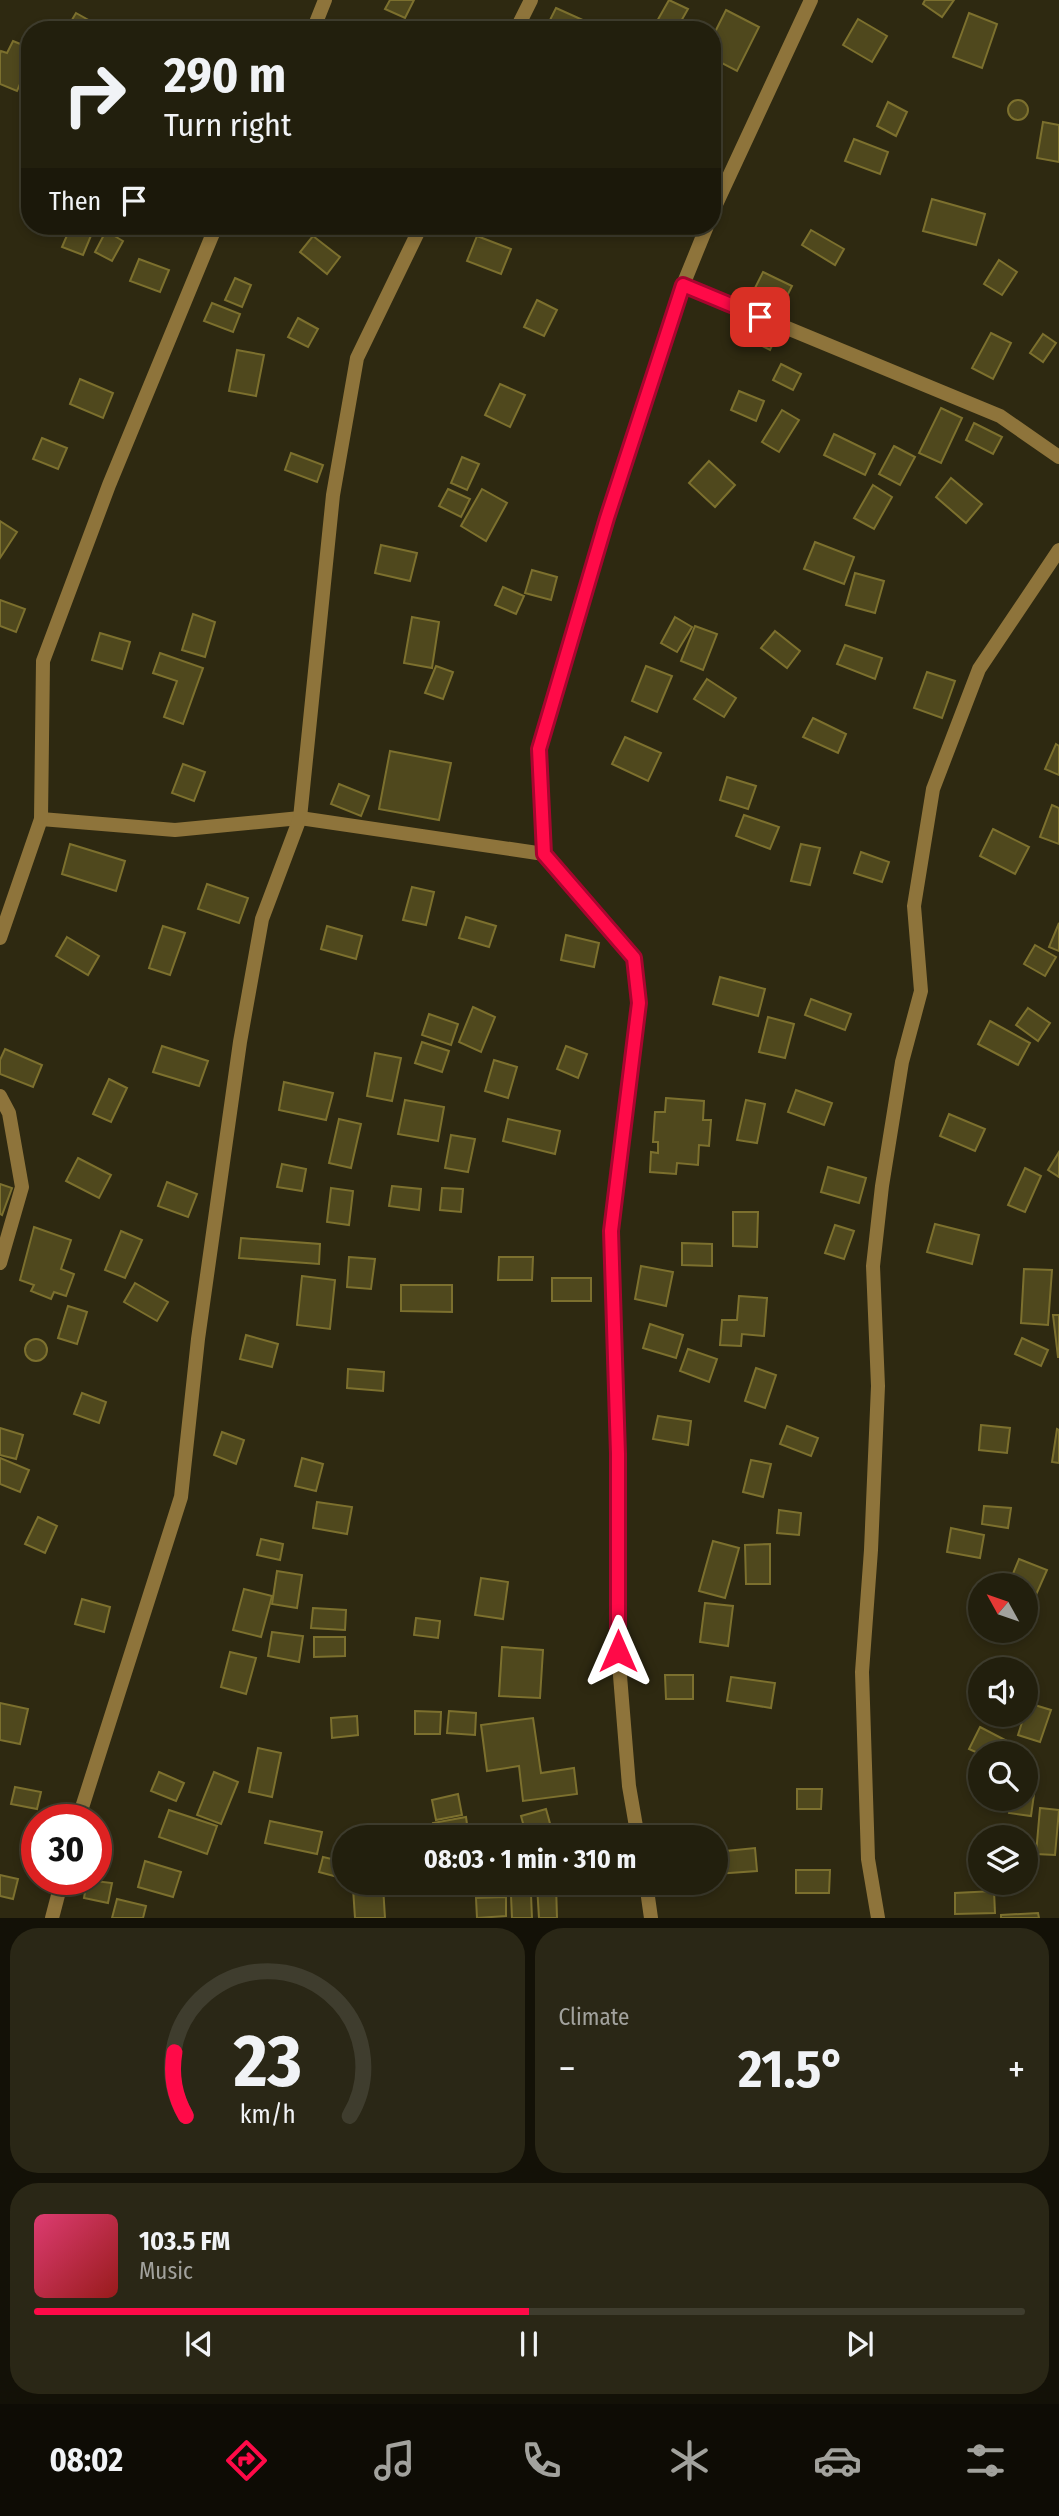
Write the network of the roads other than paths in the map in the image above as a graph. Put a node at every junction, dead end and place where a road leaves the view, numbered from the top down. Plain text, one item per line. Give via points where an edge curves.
1 (325, 0) edge
2 (531, 0) edge
3 (811, 0) edge
4 (317, 21) edge
5 (520, 21) edge
6 (721, 194) edge
7 (212, 235) edge
8 (417, 235) edge
9 (703, 235) edge
10 (683, 285) junction
11 (1059, 457) edge
12 (1059, 550) edge
13 (300, 818) junction
14 (41, 819) junction
15 (544, 854) junction
16 (0, 937) edge
17 (0, 1096) edge
18 (0, 1263) edge
19 (83, 1804) edge
20 (636, 1825) edge
21 (58, 1895) edge
22 (648, 1895) edge
23 (52, 1917) edge
24 (651, 1917) edge
25 (878, 1917) edge

1 - 4 street
2 - 5 street
3 - 6 street
7 - 14 street via 109,485 43,661
8 - 13 street via 357,358 333,495
9 - 10 street
10 - 11 street via 1000,416
10 - 15 street via 607,518 539,749
12 - 25 street via 979,669 933,789 914,906 921,990 902,1062 873,1266 878,1386 862,1672 867,1859
13 - 14 street via 175,830
13 - 15 street
13 - 19 street via 262,919 240,1042 181,1497
14 - 16 street
15 - 20 street via 634,958 639,1003 611,1231 618,1651
17 - 18 street via 9,1113 22,1187
21 - 23 street
22 - 24 street

